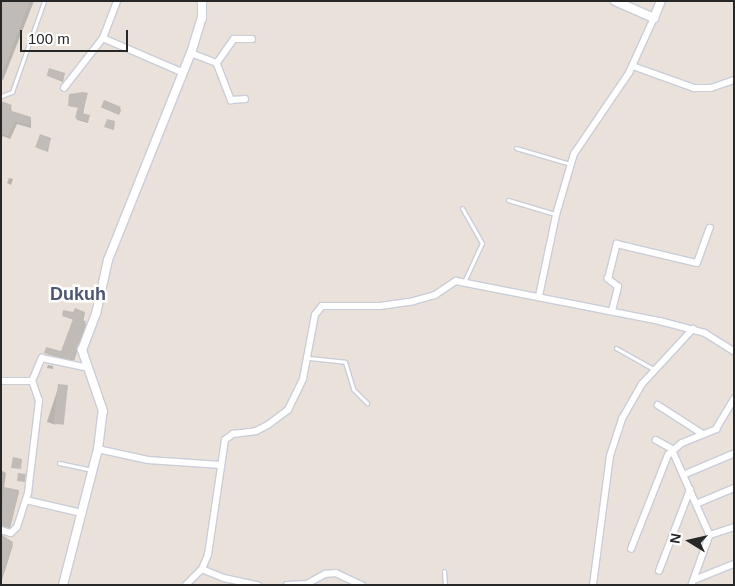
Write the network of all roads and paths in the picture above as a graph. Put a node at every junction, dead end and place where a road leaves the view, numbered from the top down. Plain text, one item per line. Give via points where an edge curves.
1 (44, 1) edge
2 (117, 1) edge
3 (202, 1) edge
4 (616, 1) edge
5 (661, 1) edge
6 (654, 18) junction
7 (103, 38) junction
8 (252, 39) dead end
9 (191, 53) junction
10 (217, 63) junction
11 (633, 66) junction
12 (182, 72) junction
13 (734, 80) edge
14 (64, 88) dead end
15 (1, 96) edge
16 (245, 99) dead end
17 (516, 148) dead end
18 (570, 164) junction
19 (508, 200) dead end
20 (462, 208) dead end
21 (556, 215) junction
22 (710, 228) dead end
23 (464, 282) junction
24 (539, 296) junction
25 (612, 311) junction
26 (693, 330) junction
27 (616, 348) dead end
28 (734, 351) edge
29 (309, 358) junction
30 (89, 368) junction
31 (658, 371) junction
32 (1, 381) edge
33 (32, 381) junction
34 (734, 400) edge
35 (366, 403) dead end
36 (658, 405) dead end
37 (703, 434) junction
38 (656, 440) dead end
39 (98, 449) junction
40 (672, 449) junction
41 (733, 454) edge
42 (59, 463) dead end
43 (221, 465) junction
44 (93, 470) junction
45 (683, 475) junction
46 (734, 488) edge
47 (690, 490) junction
48 (26, 500) junction
49 (696, 504) junction
50 (82, 513) junction
51 (734, 527) edge
52 (1, 530) edge
53 (710, 535) junction
54 (631, 549) dead end
55 (734, 564) edge
56 (202, 569) junction
57 (444, 571) dead end
58 (659, 571) dead end
59 (224, 578) junction
60 (693, 582) edge
61 (307, 584) edge
62 (63, 585) edge
63 (186, 585) edge
64 (222, 585) edge
65 (258, 585) edge
66 (287, 585) edge
67 (362, 585) edge
68 (445, 585) edge
69 (593, 585) edge

1 - 15 lane via 12,92
2 - 7 street
3 - 9 street via 202,18
4 - 6 street
5 - 6 street
6 - 11 street
7 - 12 street
7 - 14 street
8 - 10 street via 234,39
9 - 10 street
9 - 12 street
10 - 16 street via 231,100
11 - 13 street via 694,88 711,88
11 - 18 street
12 - 30 street via 108,260 96,314 82,350
17 - 18 lane
18 - 21 street
19 - 21 lane
20 - 23 lane via 482,243
21 - 24 street
22 - 25 street via 697,263 617,244 608,279 618,286
23 - 24 street
23 - 29 street via 451,282 435,295 414,301 380,306 322,306 315,314
24 - 25 street
25 - 26 street
26 - 28 street
26 - 31 street
27 - 31 lane
29 - 35 lane via 345,362 353,389
29 - 43 street via 288,410 256,431 228,435
30 - 33 street via 42,358
30 - 39 street via 103,411
31 - 69 street via 642,384 622,419 612,448
32 - 33 street
33 - 48 street via 39,401
34 - 37 street via 716,429
36 - 37 street
37 - 40 street
38 - 40 street
39 - 43 street via 148,460
39 - 44 street
40 - 45 street
40 - 54 street
41 - 45 street
42 - 44 lane
43 - 56 street via 208,555
44 - 50 street
45 - 47 street
46 - 49 street
47 - 49 street
47 - 58 street
48 - 50 street
48 - 52 street via 14,531
49 - 53 street
50 - 62 street
51 - 53 street
53 - 60 street
55 - 60 street
56 - 59 street
56 - 63 street
57 - 68 lane
59 - 64 street
59 - 65 street
61 - 66 street
61 - 67 street via 325,574 336,573

